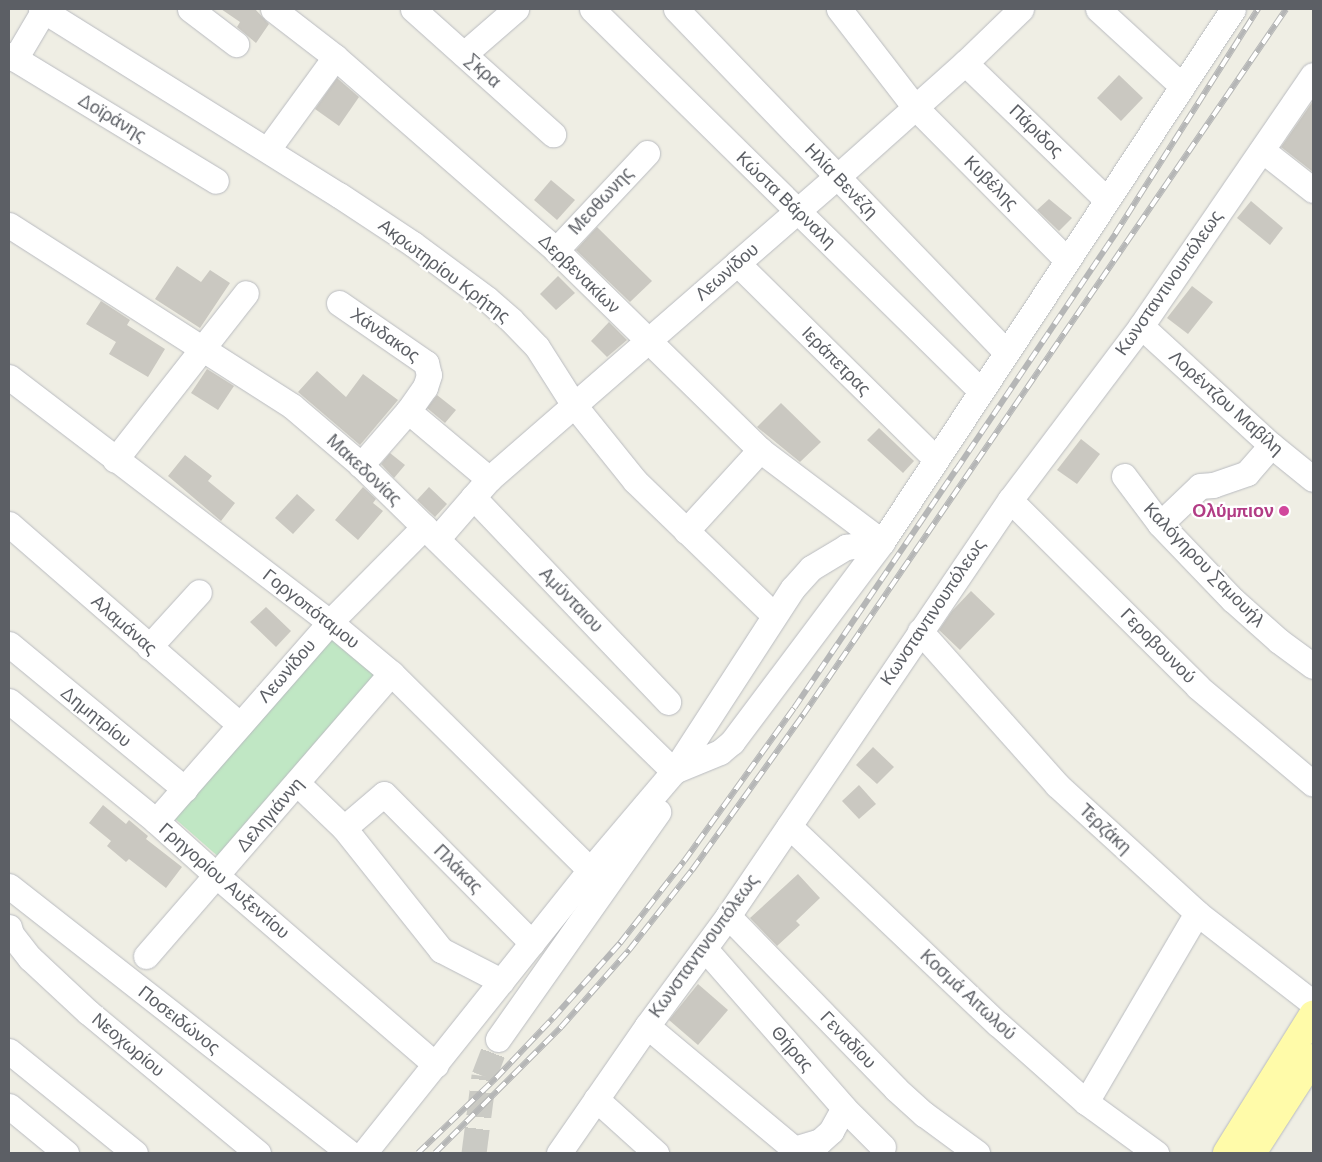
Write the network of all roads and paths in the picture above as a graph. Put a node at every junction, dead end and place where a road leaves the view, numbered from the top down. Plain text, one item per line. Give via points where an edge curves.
1 (190, 9) edge
2 (273, 9) edge
3 (413, 9) edge
4 (516, 9) edge
5 (592, 9) edge
6 (676, 9) edge
7 (840, 9) edge
8 (1021, 9) edge
9 (1098, 9) edge
10 (1233, 9) edge
11 (43, 10) edge
12 (236, 44) dead end
13 (464, 54) junction
14 (12, 57) edge
15 (335, 58) junction
16 (965, 63) junction
17 (1313, 75) edge
18 (1182, 86) junction
19 (914, 106) junction
20 (553, 134) dead end
21 (268, 149) junction
22 (1262, 150) junction
23 (647, 153) dead end
24 (837, 178) junction
25 (216, 181) dead end
26 (1313, 190) edge
27 (1107, 200) junction
28 (797, 210) junction
29 (9, 225) edge
30 (556, 250) junction
31 (1067, 260) junction
32 (737, 264) junction
33 (246, 292) dead end
34 (339, 303) dead end
35 (1141, 326) junction
36 (648, 341) junction
37 (202, 349) junction
38 (1006, 352) junction
39 (9, 377) edge
40 (981, 391) junction
41 (574, 405) junction
42 (408, 411) junction
43 (1271, 445) junction
44 (760, 450) junction
45 (936, 459) junction
46 (115, 460) junction
47 (361, 465) junction
48 (1310, 469) edge
49 (1124, 476) dead end
50 (489, 479) junction
51 (473, 497) junction
52 (1010, 500) junction
53 (9, 524) edge
54 (1160, 524) junction
55 (686, 531) junction
56 (430, 533) junction
57 (882, 542) junction
58 (199, 592) dead end
59 (774, 615) junction
60 (330, 622) junction
61 (920, 631) junction
62 (9, 644) edge
63 (150, 647) junction
64 (743, 663) junction
65 (1313, 666) edge
66 (391, 673) junction
67 (772, 686) junction
68 (9, 701) edge
69 (668, 702) dead end
70 (240, 725) junction
71 (674, 771) junction
72 (297, 783) junction
73 (1313, 784) edge
74 (184, 789) junction
75 (156, 821) junction
76 (789, 826) junction
77 (344, 828) junction
78 (590, 870) junction
79 (217, 876) junction
80 (9, 886) edge
81 (1197, 912) junction
82 (728, 916) junction
83 (9, 926) edge
84 (532, 943) junction
85 (705, 949) junction
86 (146, 956) dead end
87 (501, 981) junction
88 (1313, 1003) edge
89 (1313, 1015) edge
90 (647, 1026) junction
91 (498, 1039) tunnel mouth
92 (1313, 1058) edge
93 (12, 1061) edge
94 (436, 1065) junction
95 (596, 1099) junction
96 (1086, 1102) junction
97 (9, 1106) edge
98 (844, 1108) junction
99 (883, 1147) dead end
100 (66, 1153) edge
101 (135, 1153) edge
102 (258, 1153) edge
103 (350, 1153) edge
104 (364, 1153) edge
105 (559, 1153) edge
106 (656, 1153) edge
107 (978, 1153) edge
108 (1156, 1153) edge
109 (1227, 1153) edge
110 (1252, 1153) edge

1 - 12 street
2 - 15 street, Δερβενακίων
3 - 13 street, Σκρα
4 - 13 street
5 - 28 street, Κώστα Βάρναλη
6 - 24 street, Ηλία Βενέζη
7 - 19 street, Κυβέλης
8 - 16 street, Λεωνίδου
9 - 18 street
10 - 18 street
11 - 14 street
11 - 21 street, Ακρωτηρίου Κρήτης
13 - 20 street, Σκρα
14 - 25 street, Δοϊράνης
15 - 21 street
15 - 30 street, Δερβενακίων
16 - 19 street, Λεωνίδου
16 - 27 street, Πάριδος
17 - 22 street, Κωνσταντινουπόλεως
18 - 27 street
19 - 24 street, Λεωνίδου
19 - 31 street, Κυβέλης
21 - 41 street, Ακρωτηρίου Κρήτης via 413,244 486,299 537,347
22 - 26 street
22 - 35 street, Κωνσταντινουπόλεως
23 - 30 street, Μεοθωνης
24 - 28 street, Λεωνίδου
24 - 38 street, Ηλία Βενέζη
27 - 31 street
28 - 32 street, Λεωνίδου
28 - 40 street, Κώστα Βάρναλη
29 - 37 street, Μακεδονίας
30 - 36 street, Δερβενακίων
31 - 38 street
32 - 36 street, Λεωνίδου
32 - 45 street, Ιεράπετρας
33 - 37 street
34 - 42 street, Χάνδακος via 426,363 430,375
35 - 43 street, Λορέντζου Μαβίλη
35 - 52 street, Κωνσταντινουπόλεως
36 - 41 street, Λεωνίδου
36 - 44 street, Δερβενακίων
37 - 46 street
37 - 47 street, Μακεδονίας via 292,406
38 - 40 street
39 - 46 street, Γοργοπόταμου
40 - 45 street
41 - 50 street, Λεωνίδου
41 - 55 street, Ακρωτηρίου Κρήτης via 636,481
42 - 47 street, Χάνδακος
42 - 50 street
43 - 48 street, Λορέντζου Μαβίλη
43 - 54 street via 1247,473 1213,485 1200,486
44 - 55 street
44 - 57 street, Δερβενακίων
45 - 57 street
46 - 60 street, Γοργοπόταμου
47 - 56 street, Μακεδονίας
49 - 54 street, Καλόγηρου Σαμουήλ
50 - 51 street, Λεωνίδου
51 - 56 street, Λεωνίδου
51 - 69 street, Αμύνταιου
52 - 61 street, Κωνσταντινουπόλεως
52 - 73 street, Γεροβουνού via 1198,687
53 - 63 street, Αλαμάνας
54 - 65 street, Καλόγηρου Σαμουήλ via 1256,622
55 - 59 street, Ακρωτηρίου Κρήτης
56 - 60 street, Λεωνίδου
56 - 71 street, Μακεδονίας
57 - 59 street via 846,547 828,556 811,568
57 - 67 street
58 - 63 street
59 - 64 street
60 - 66 street, Γοργοπόταμου
60 - 70 street, Λεωνίδου
61 - 76 street, Κωνσταντινουπόλεως
61 - 81 street, Τερζάκη via 1057,785
62 - 74 street, Δημητρίου
63 - 70 street, Αλαμάνας
64 - 67 street
64 - 71 street
66 - 72 street, Δεληγιάννη
66 - 78 street, Γοργοπόταμου
67 - 71 street via 732,742 720,752
68 - 75 street, Γρηγορίου Αυξεντίου
70 - 74 street, Λεωνίδου
71 - 78 street
71 - 91 street via 659,810
72 - 77 street
72 - 79 street, Δεληγιάννη
74 - 75 street, Λεωνίδου
75 - 79 street, Γρηγορίου Αυξεντίου
76 - 82 street, Κωνσταντινουπόλεως
76 - 96 street, Κοσμά Αιτωλού via 998,1024
77 - 84 street, Πλάκας via 384,794
77 - 87 street via 441,950
78 - 84 street
79 - 86 street, Δεληγιάννη
79 - 94 street, Γρηγορίου Αυξεντίου
80 - 103 street, Ποσειδώνος
81 - 88 street, Τερζάκη
81 - 96 street
82 - 85 street, Κωνσταντινουπόλεως
82 - 107 street, Γεναδίου via 896,1089
83 - 102 street, Νεοχωρίου via 11,934 30,958 88,1012
84 - 87 street
85 - 90 street, Κωνσταντινουπόλεως
85 - 98 street, Θήρας
87 - 94 street
89 - 109 main road
90 - 95 street, Κωνσταντινουπόλεως
90 - 98 street via 794,1149 820,1141 831,1131
92 - 110 main road
93 - 101 street
94 - 104 street
95 - 105 street, Κωνσταντινουπόλεως
95 - 106 street
96 - 108 street, Κοσμά Αιτωλού
97 - 100 street
98 - 99 street, Θήρας

